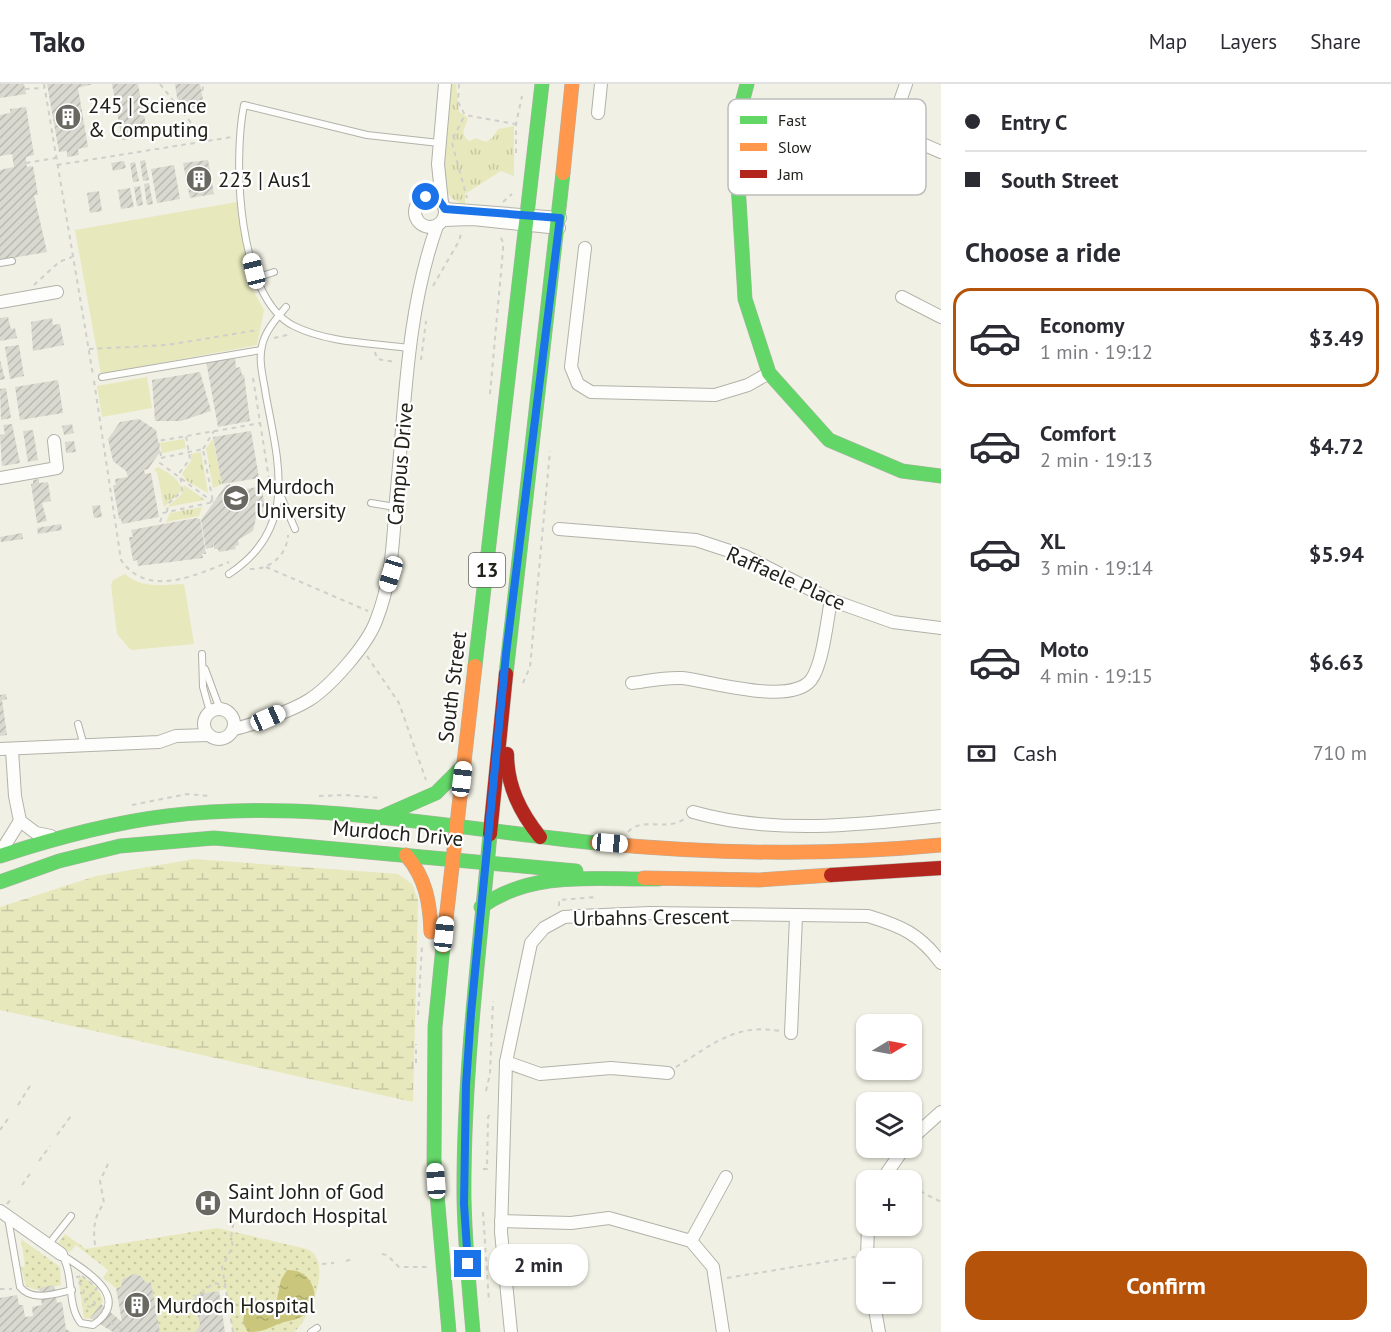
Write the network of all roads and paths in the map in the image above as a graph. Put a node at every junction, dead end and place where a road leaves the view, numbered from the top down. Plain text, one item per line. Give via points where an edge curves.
1 (160, 84) edge
2 (204, 84) edge
3 (445, 84) edge
4 (459, 84) edge
5 (542, 84) edge
6 (572, 84) edge
7 (601, 84) edge
8 (747, 84) edge
9 (906, 84) edge
10 (44, 86) edge
11 (25, 89) dead end
12 (524, 91) dead end
13 (202, 92) dead end
14 (743, 99) edge
15 (901, 99) edge
16 (598, 113) dead end
17 (465, 115) junction
18 (516, 124) junction
19 (239, 136) junction
20 (200, 141) junction
21 (440, 143) junction
22 (926, 146) edge
23 (941, 152) edge
24 (517, 156) dead end
25 (56, 158) junction
26 (26, 163) dead end
27 (438, 164) junction
28 (57, 165) junction
29 (513, 191) dead end
30 (739, 195) edge
31 (421, 200) junction
32 (496, 205) dead end
33 (442, 215) junction
34 (465, 215) junction
35 (528, 221) junction
36 (499, 222) junction
37 (559, 223) junction
38 (423, 226) junction
39 (585, 248) dead end
40 (427, 254) junction
41 (73, 257) junction
42 (12, 261) dead end
43 (0, 263) edge
44 (274, 272) dead end
45 (256, 279) junction
46 (32, 286) dead end
47 (57, 292) dead end
48 (431, 292) dead end
49 (902, 297) dead end
50 (0, 302) edge
51 (286, 307) dead end
52 (428, 312) dead end
53 (279, 316) junction
54 (941, 317) edge
55 (267, 333) junction
56 (297, 335) dead end
57 (410, 348) junction
58 (89, 350) junction
59 (261, 350) junction
60 (370, 350) dead end
61 (409, 364) junction
62 (769, 373) junction
63 (102, 377) dead end
64 (253, 378) dead end
65 (490, 404) dead end
66 (261, 423) junction
67 (214, 431) junction
68 (186, 436) junction
69 (54, 441) dead end
70 (203, 449) junction
71 (189, 452) junction
72 (161, 458) junction
73 (941, 476) edge
74 (0, 478) edge
75 (181, 479) junction
76 (270, 487) dead end
77 (280, 494) junction
78 (213, 502) junction
79 (371, 503) dead end
80 (396, 507) junction
81 (167, 512) junction
82 (160, 522) dead end
83 (295, 528) dead end
84 (559, 529) dead end
85 (231, 561) dead end
86 (266, 567) dead end
87 (229, 574) dead end
88 (831, 600) junction
89 (371, 612) dead end
90 (941, 628) edge
91 (362, 649) junction
92 (202, 654) dead end
93 (506, 654) junction
94 (203, 665) junction
95 (632, 683) dead end
96 (228, 711) junction
97 (207, 716) junction
98 (257, 720) junction
99 (78, 724) dead end
100 (234, 729) junction
101 (209, 735) junction
102 (176, 736) junction
103 (85, 747) junction
104 (6, 750) edge
105 (464, 765) junction
106 (429, 789) dead end
107 (693, 812) joint
108 (941, 816) edge
109 (380, 818) junction
110 (20, 821) junction
111 (456, 825) junction
112 (490, 831) junction
113 (627, 835) dead end
114 (55, 837) junction
115 (540, 837) junction
116 (941, 845) edge
117 (0, 855) edge
118 (406, 855) junction
119 (452, 860) junction
120 (486, 862) junction
121 (941, 868) edge
122 (659, 879) junction
123 (0, 882) edge
124 (600, 895) dead end
125 (481, 907) junction
126 (564, 917) junction
127 (796, 917) junction
128 (936, 947) edge
129 (941, 963) edge
130 (493, 996) dead end
131 (791, 1033) joint
132 (506, 1062) junction
133 (668, 1072) joint
134 (433, 1076) junction
135 (30, 1086) dead end
136 (486, 1094) dead end
137 (18, 1105) dead end
138 (505, 1110) junction
139 (941, 1112) edge
140 (10, 1116) dead end
141 (71, 1116) dead end
142 (922, 1129) edge
143 (0, 1130) edge
144 (57, 1135) dead end
145 (50, 1146) dead end
146 (896, 1158) edge
147 (39, 1161) dead end
148 (108, 1164) dead end
149 (477, 1170) dead end
150 (887, 1170) edge
151 (32, 1171) dead end
152 (726, 1177) dead end
153 (22, 1185) dead end
154 (922, 1192) edge
155 (13, 1197) dead end
156 (941, 1202) edge
157 (482, 1206) dead end
158 (5, 1211) edge
159 (235, 1212) dead end
160 (70, 1216) dead end
161 (501, 1221) junction
162 (691, 1241) junction
163 (48, 1245) junction
164 (95, 1245) dead end
165 (61, 1254) junction
166 (382, 1254) dead end
167 (856, 1259) edge
168 (352, 1260) dead end
169 (346, 1261) dead end
170 (334, 1263) dead end
171 (322, 1264) dead end
172 (429, 1267) dead end
173 (715, 1280) junction
174 (97, 1287) joint
175 (226, 1287) junction
176 (0, 1289) edge
177 (15, 1290) dead end
178 (72, 1290) junction
179 (204, 1294) dead end
180 (490, 1310) dead end
181 (876, 1314) edge
182 (103, 1317) junction
183 (318, 1328) dead end
184 (124, 1332) edge
185 (232, 1332) edge
186 (311, 1332) edge
187 (449, 1332) edge
188 (474, 1332) edge
189 (512, 1332) edge
190 (723, 1332) edge
191 (879, 1332) edge

1 - 20 path via 196,129
2 - 13 path
3 - 21 street, Campus Drive
4 - 17 path via 458,102
5 - 35 main road, South Street / 13
6 - 37 main road, 13
7 - 16 street
8 - 14 main road
9 - 15 street
10 - 11 path
10 - 25 path
12 - 18 path
17 - 18 path
17 - 34 path via 452,142 468,201
18 - 24 path
19 - 20 path
19 - 21 lane via 244,105 368,135
19 - 45 lane via 238,174
20 - 28 path
21 - 27 street, Campus Drive
22 - 23 street
25 - 26 path
25 - 28 path
27 - 31 street, Campus Drive
27 - 33 street, Campus Drive
28 - 41 path
29 - 32 path
30 - 62 main road via 745,299
31 - 33 street via 432,197
31 - 38 street, Campus Drive via 415,216
33 - 34 street
33 - 38 street
33 - 40 street, Campus Drive
34 - 35 street
34 - 36 street
34 - 48 path via 461,236
35 - 36 street
35 - 37 street
35 - 105 main road, South Street / 13
36 - 65 path via 503,250
37 - 93 main road, 13
38 - 40 street, Campus Drive
39 - 62 street via 571,367 578,384 591,392 714,396
40 - 57 street, Campus Drive
41 - 46 path via 59,262
41 - 58 path
42 - 43 lane
44 - 45 lane
45 - 53 lane via 265,300
47 - 50 street
49 - 54 street
51 - 53 lane
52 - 61 path via 420,365
53 - 55 lane
53 - 57 lane via 293,326 326,336
55 - 56 path via 275,338
55 - 58 path via 250,330 167,345
55 - 59 lane
57 - 61 street, Campus Drive
58 - 85 path via 121,560 129,572 145,580 182,580
59 - 63 lane
59 - 77 lane
60 - 61 path via 375,351 377,359
61 - 80 street, Campus Drive
62 - 73 main road via 829,440 902,471
64 - 66 path
66 - 67 path
66 - 76 path
67 - 68 path
67 - 70 path
68 - 71 path
68 - 72 path via 158,441
69 - 74 street via 57,468
70 - 71 path
70 - 78 path
71 - 72 path
71 - 75 path
72 - 75 path via 160,463
75 - 78 path
75 - 81 path via 182,491 168,504
77 - 83 lane
77 - 87 lane via 268,534 246,563
78 - 81 path
79 - 80 lane
80 - 91 street, Campus Drive via 391,574 376,622
81 - 82 path
84 - 88 street, Raffaele Place via 696,540 745,556
86 - 89 path
88 - 90 street, Raffaele Place via 893,622
88 - 95 street via 817,668 810,681 801,687 749,691 679,678
91 - 98 street, Campus Drive via 310,699
91 - 106 path via 399,703
92 - 94 lane
93 - 112 main road, 13
93 - 115 main road via 512,703 509,778 526,821
94 - 96 lane via 218,704
94 - 97 lane
96 - 97 street via 216,708
96 - 98 street
96 - 100 street via 234,718
97 - 101 street
97 - 102 street
98 - 100 street, Campus Drive
99 - 103 lane
100 - 101 street via 223,739
101 - 102 street
102 - 103 street via 159,742
103 - 104 street
104 - 110 street
105 - 109 main road via 445,789
105 - 111 main road, South Street / 13
107 - 108 street via 723,821 844,827
107 - 113 path via 673,826 643,824 629,829
109 - 111 main road, Murdoch Drive
109 - 114 main road, Murdoch Drive via 281,810 218,810 118,821
110 - 114 street via 36,833
110 - 117 street
111 - 112 main road, Murdoch Drive
111 - 119 main road, South Street / 13
112 - 115 main road, Murdoch Drive
112 - 120 main road, 13
114 - 117 main road, Murdoch Drive
115 - 116 main road, Murdoch Drive via 775,855
118 - 119 main road, Murdoch Drive
118 - 123 main road, Murdoch Drive via 245,839 163,840 116,846
118 - 134 main road via 419,871 431,906
119 - 120 main road, Murdoch Drive
119 - 134 main road, South Street / 13
120 - 122 main road, Murdoch Drive
120 - 125 main road, 13
121 - 122 main road, Murdoch Drive via 759,880
122 - 125 main road via 529,883 491,897
124 - 126 path via 559,900
125 - 188 main road, 13 via 466,1085 464,1204
126 - 127 street, Urbahns Crescent via 650,913
126 - 132 street, Urbahns Crescent via 544,928 531,943
127 - 128 street, Urbahns Crescent via 868,916 902,926
127 - 131 street
128 - 129 street, Urbahns Crescent
130 - 136 path
131 - 133 path via 759,1027 732,1032
132 - 133 street via 540,1074 610,1068
132 - 138 street, Urbahns Crescent
134 - 187 main road, South Street / 13 via 434,1160
135 - 137 path
138 - 149 path via 494,1109 488,1117 488,1169
138 - 161 street, Urbahns Crescent
139 - 142 street
140 - 143 path
141 - 144 path
145 - 147 path
146 - 150 street
148 - 164 path via 100,1181 104,1203 95,1216
151 - 153 path
152 - 162 street
154 - 156 path
155 - 158 path
157 - 180 path
158 - 163 street
158 - 178 lane via 24,1292 36,1296
159 - 175 path via 233,1246 222,1267
160 - 163 lane
161 - 162 street via 571,1223 609,1218
161 - 189 street, Urbahns Crescent
162 - 173 street via 713,1267
163 - 165 street
165 - 178 lane
165 - 182 lane via 105,1290 108,1304
166 - 172 path via 399,1266
167 - 173 path
168 - 169 path
170 - 171 path
173 - 190 street
174 - 174 path via 82,1276 77,1277 86,1306 94,1307 90,1296
175 - 179 path via 215,1283 203,1290
175 - 185 path
176 - 177 path
178 - 182 lane via 81,1323 93,1325
181 - 191 street
182 - 184 path
183 - 186 lane

